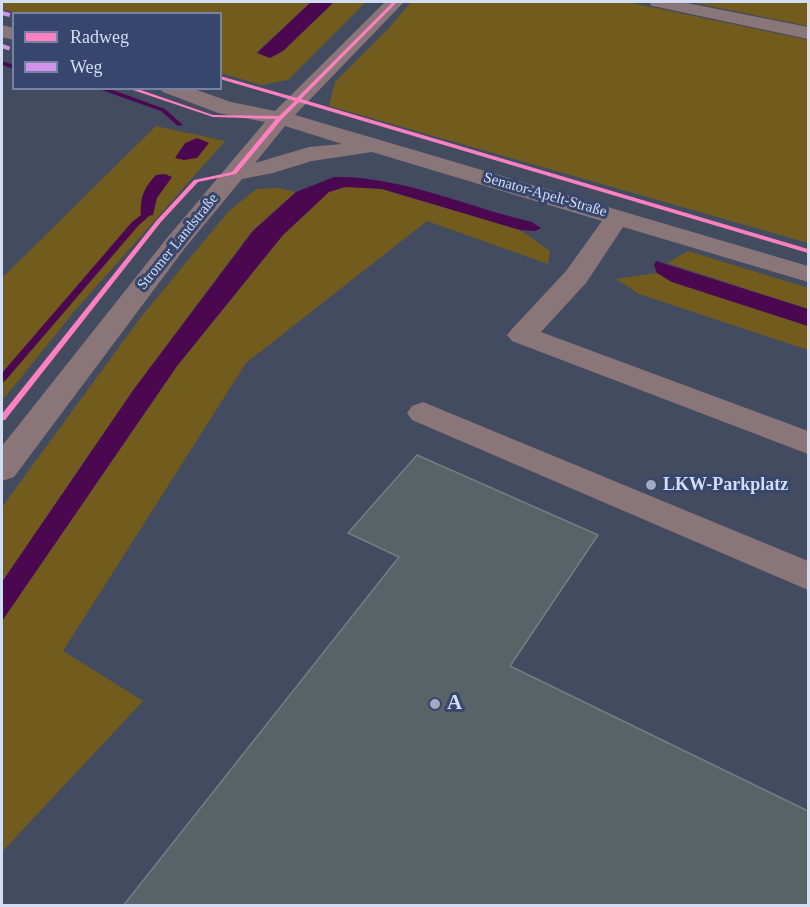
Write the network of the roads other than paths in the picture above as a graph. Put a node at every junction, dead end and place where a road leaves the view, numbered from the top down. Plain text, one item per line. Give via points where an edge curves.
1 (395, 2) edge
2 (658, 2) edge
3 (808, 33) edge
4 (176, 90) edge
5 (217, 90) edge
6 (280, 118) junction
7 (377, 146) junction
8 (234, 173) junction
9 (618, 216) junction
10 (808, 274) edge
11 (423, 413) dead end
12 (808, 443) edge
13 (2, 469) edge
14 (808, 576) edge

1 - 6 street, Stromer Landstraße
2 - 3 street
4 - 6 street, Senator-Apelt-Straße via 226,108
5 - 6 street, Senator-Apelt-Straße
6 - 7 street, Senator-Apelt-Straße
6 - 8 street, Stromer Landstraße
7 - 8 street via 309,154
7 - 9 street, Senator-Apelt-Straße
8 - 13 street, Stromer Landstraße
9 - 10 street, Senator-Apelt-Straße
9 - 12 street via 576,277 522,335
11 - 14 street

